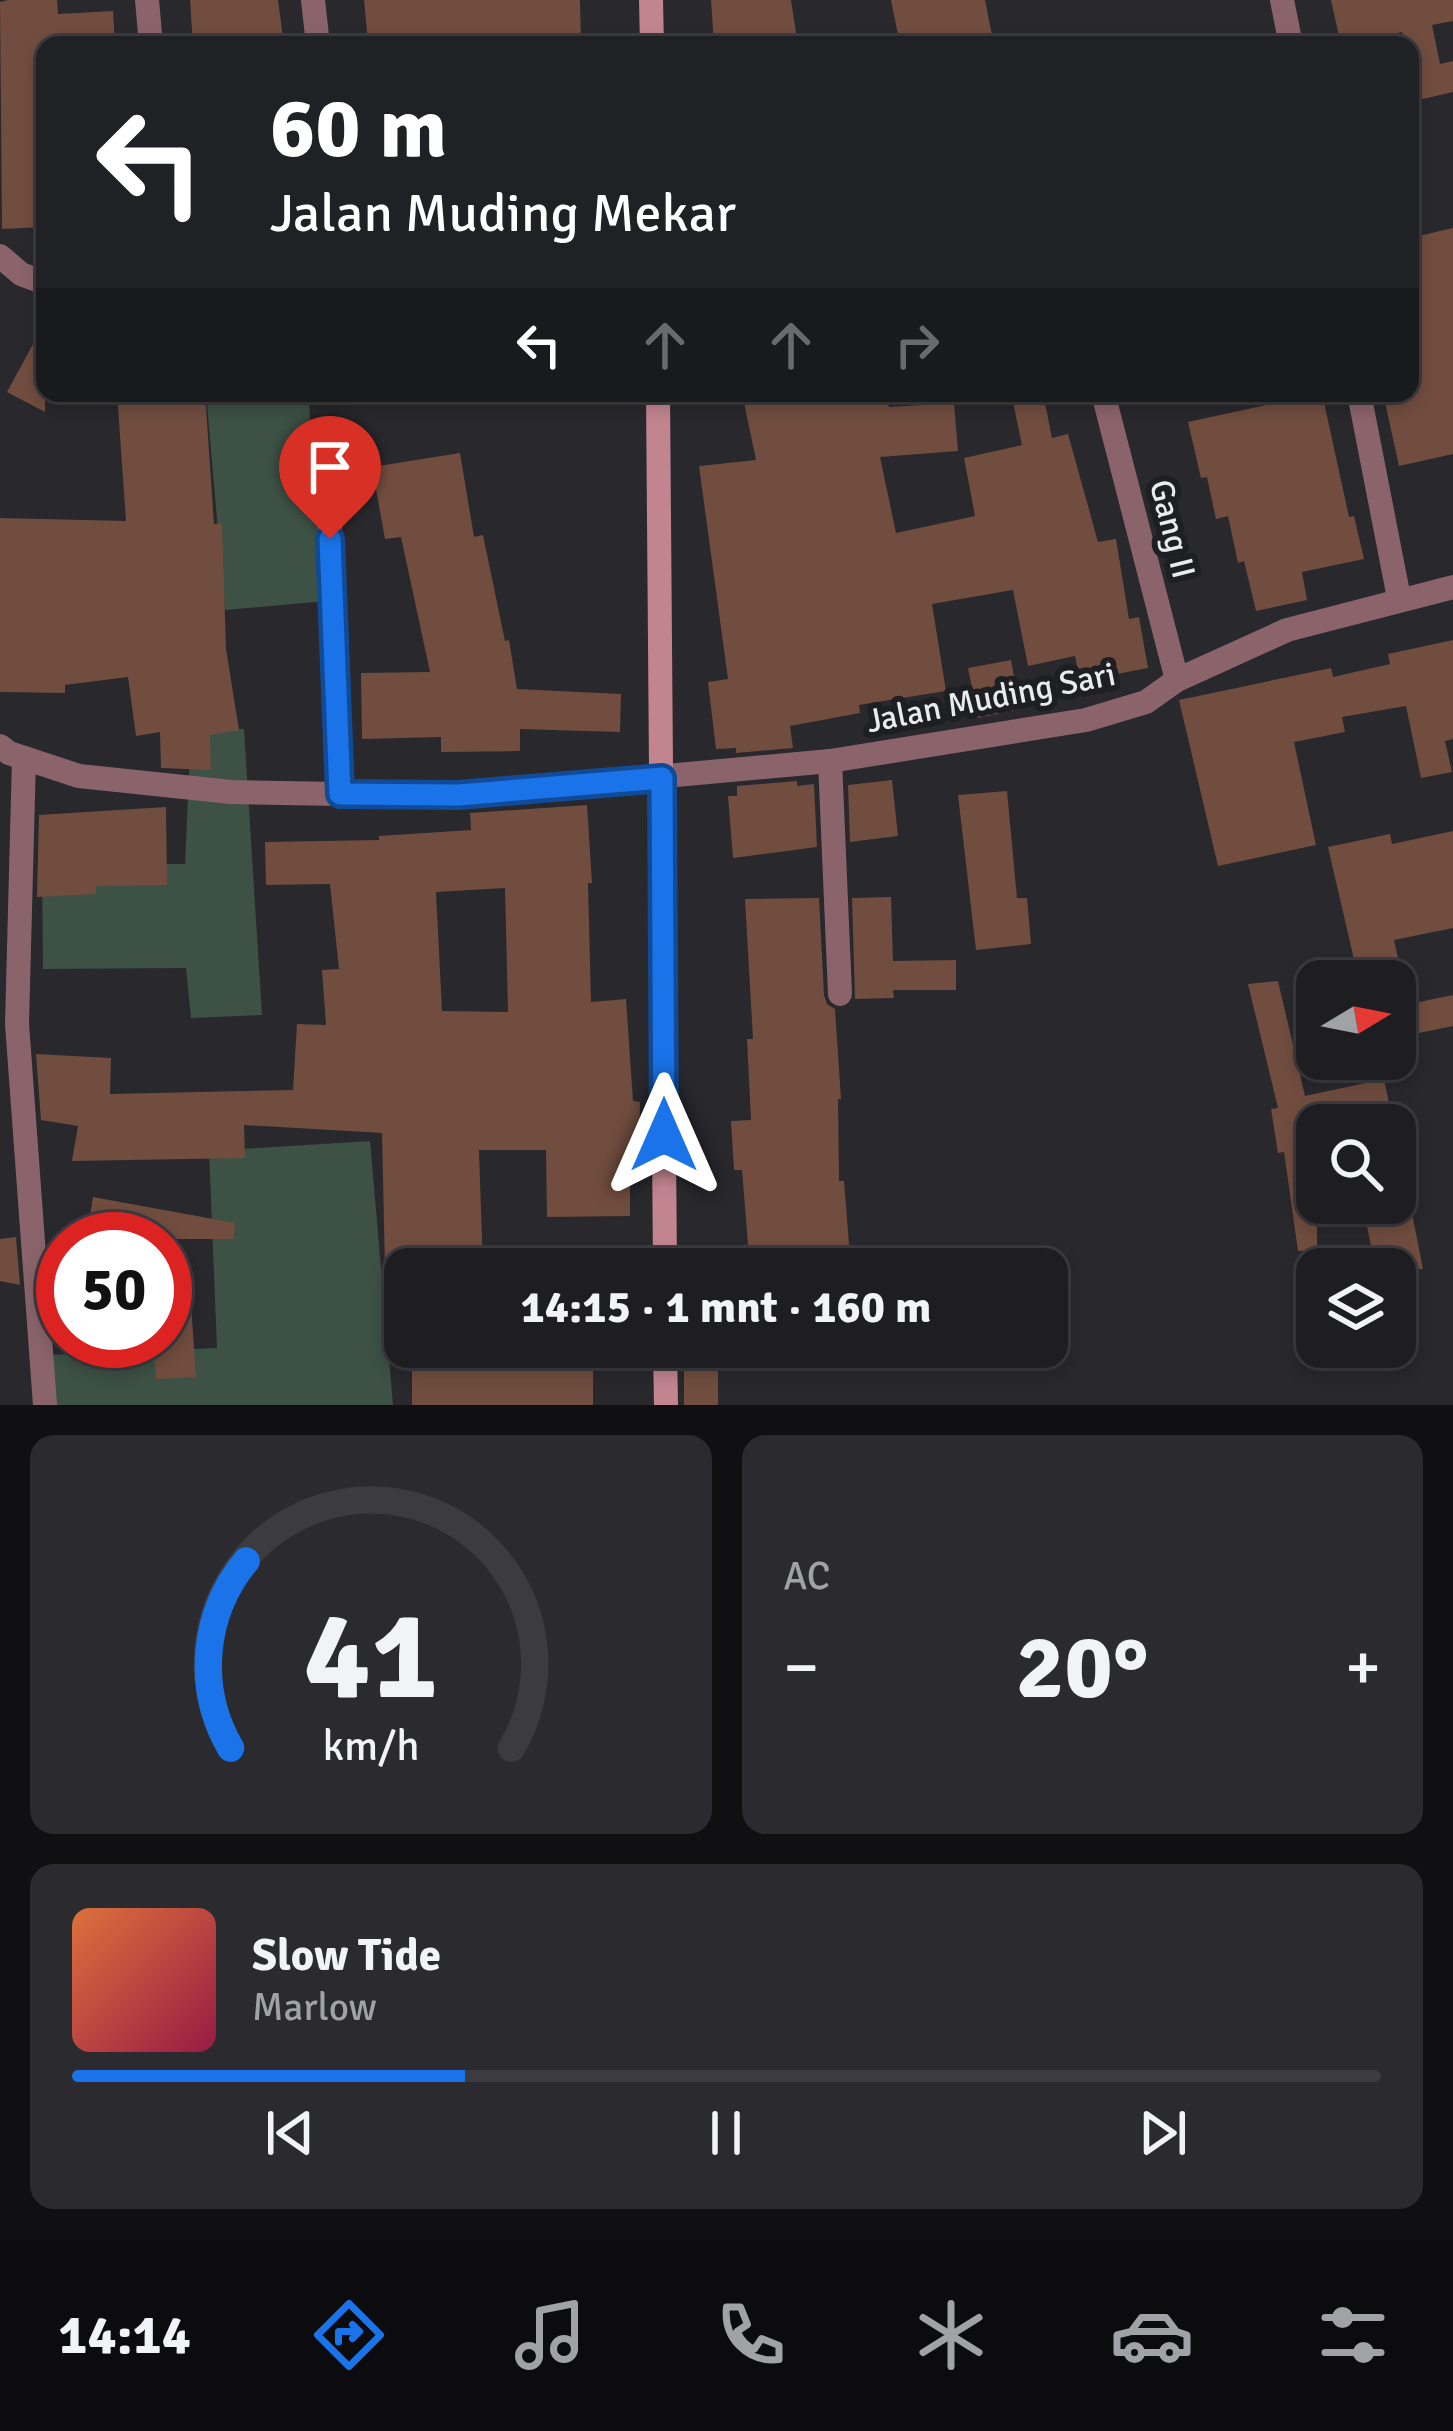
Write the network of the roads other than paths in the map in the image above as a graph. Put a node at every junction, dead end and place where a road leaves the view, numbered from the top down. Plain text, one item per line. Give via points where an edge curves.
1 (147, 0) edge
2 (313, 0) edge
3 (651, 0) edge
4 (1282, 0) edge
5 (151, 36) edge
6 (317, 36) edge
7 (652, 36) edge
8 (1289, 36) edge
9 (0, 256) edge
10 (36, 280) edge
11 (658, 402) edge
12 (1105, 402) edge
13 (1361, 402) edge
14 (327, 454) dead end
15 (1453, 587) edge
16 (1399, 598) junction
17 (1177, 680) junction
18 (0, 746) edge
19 (24, 758) junction
20 (830, 761) junction
21 (662, 778) junction
22 (340, 794) junction
23 (840, 994) dead end
24 (665, 1248) edge
25 (665, 1368) edge
26 (45, 1405) edge
27 (665, 1405) edge

1 - 5 street
2 - 6 street
3 - 7 main road
4 - 8 street
9 - 10 street
11 - 21 main road
12 - 17 street, Gang II
13 - 16 street
14 - 22 street
15 - 16 street, Jalan Muding Sari
16 - 17 street, Jalan Muding Sari via 1287,630
17 - 20 street, Jalan Muding Sari via 1146,702 1087,720
18 - 19 street, Jalan Muding Sari
19 - 22 street, Jalan Muding Sari via 79,776
19 - 26 street via 17,1024
20 - 21 street, Jalan Muding Sari
20 - 23 street
21 - 22 street, Jalan Muding Sari via 458,795
21 - 24 main road
25 - 27 main road

